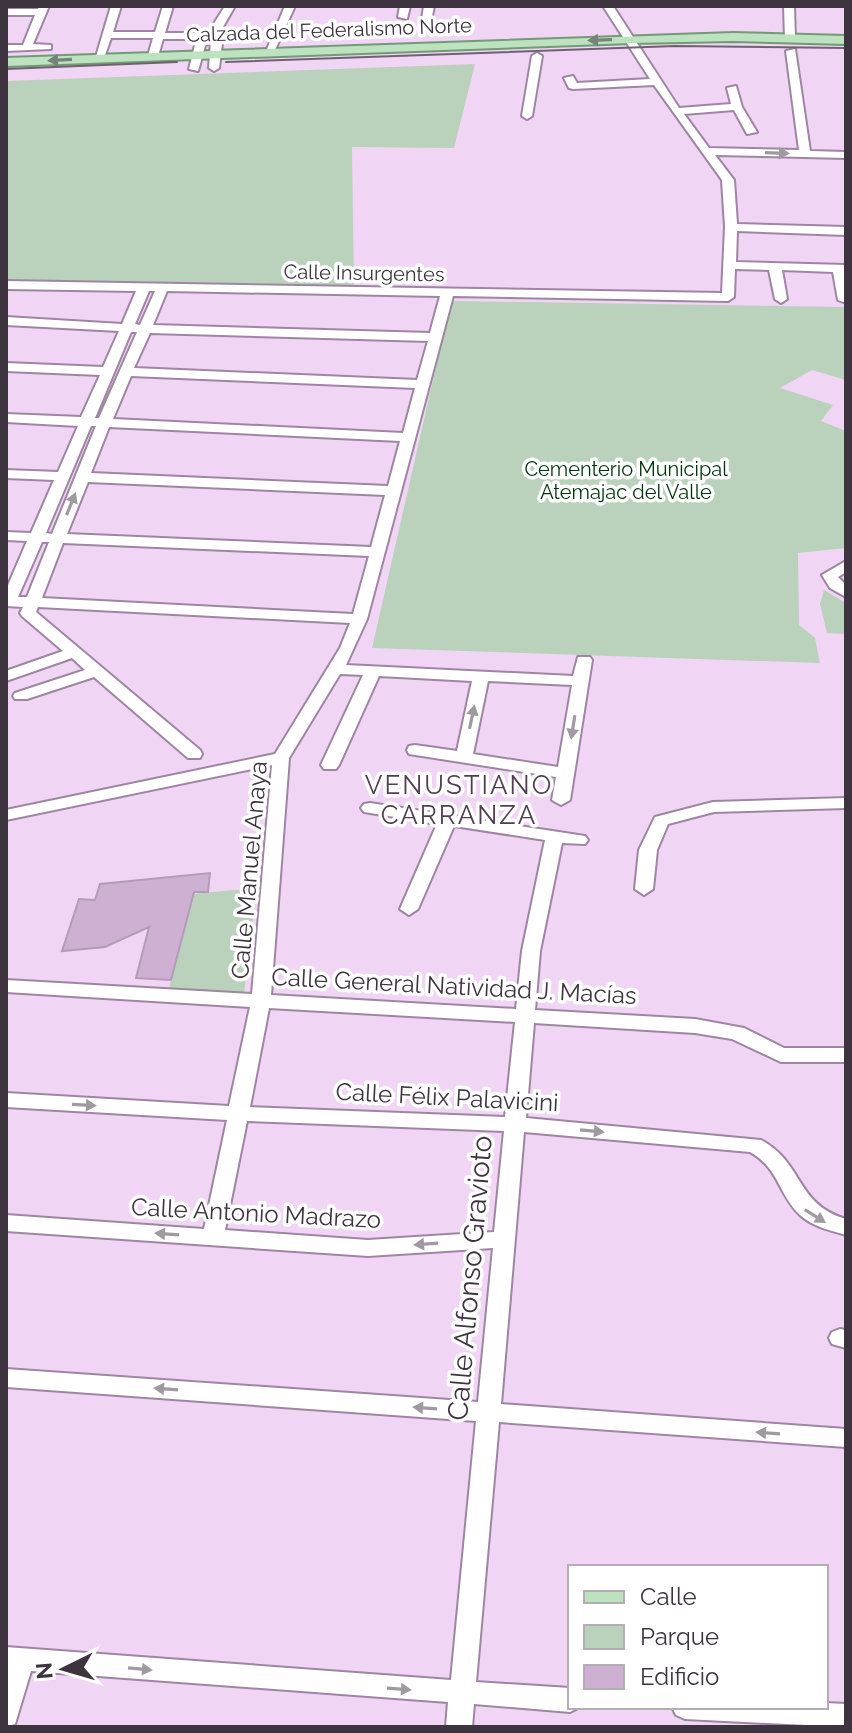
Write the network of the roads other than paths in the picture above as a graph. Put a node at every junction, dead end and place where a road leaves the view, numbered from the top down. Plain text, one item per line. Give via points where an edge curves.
1 (116, 6) edge
2 (168, 6) edge
3 (230, 6) edge
4 (290, 6) edge
5 (429, 6) edge
6 (608, 6) edge
7 (789, 6) edge
8 (42, 9) edge
9 (6, 12) edge
10 (427, 19) dead end
11 (214, 34) junction
12 (106, 35) junction
13 (159, 35) junction
14 (846, 40) edge
15 (791, 45) junction
16 (636, 46) junction
17 (27, 47) junction
18 (47, 47) dead end
19 (6, 48) edge
20 (269, 52) junction
21 (846, 53) edge
22 (153, 56) junction
23 (537, 56) junction
24 (99, 58) junction
25 (215, 61) junction
26 (6, 62) edge
27 (195, 62) junction
28 (6, 75) edge
29 (569, 78) dead end
30 (658, 82) junction
31 (732, 88) dead end
32 (737, 107) junction
33 (676, 111) junction
34 (527, 116) dead end
35 (751, 132) dead end
36 (708, 151) junction
37 (805, 154) junction
38 (846, 155) edge
39 (731, 227) junction
40 (846, 231) edge
41 (730, 265) junction
42 (775, 267) junction
43 (842, 269) edge
44 (6, 285) edge
45 (144, 288) junction
46 (162, 289) junction
47 (447, 294) junction
48 (781, 299) dead end
49 (844, 300) edge
50 (6, 321) edge
51 (127, 328) junction
52 (145, 329) junction
53 (435, 337) junction
54 (6, 367) edge
55 (108, 371) junction
56 (127, 372) junction
57 (422, 384) junction
58 (6, 418) edge
59 (85, 422) junction
60 (104, 423) junction
61 (408, 437) junction
62 (6, 474) edge
63 (62, 476) junction
64 (82, 477) junction
65 (393, 491) junction
66 (6, 536) edge
67 (36, 537) junction
68 (57, 539) junction
69 (377, 552) junction
70 (846, 566) edge
71 (846, 592) edge
72 (8, 601) edge
73 (31, 603) junction
74 (359, 619) junction
75 (72, 653) junction
76 (584, 660) dead end
77 (335, 669) junction
78 (373, 671) junction
79 (94, 672) junction
80 (6, 676) edge
81 (481, 676) junction
82 (581, 681) junction
83 (21, 696) dead end
84 (415, 750) dead end
85 (194, 754) dead end
86 (281, 758) junction
87 (464, 758) junction
88 (330, 765) dead end
89 (565, 773) junction
90 (561, 800) dead end
91 (846, 803) edge
92 (370, 808) dead end
93 (6, 815) edge
94 (447, 821) junction
95 (554, 837) junction
96 (579, 840) dead end
97 (644, 889) dead end
98 (409, 909) dead end
99 (6, 986) edge
100 (261, 1001) junction
101 (524, 1016) junction
102 (846, 1055) edge
103 (6, 1100) edge
104 (238, 1114) junction
105 (515, 1124) junction
106 (6, 1223) edge
107 (846, 1227) edge
108 (213, 1237) junction
109 (504, 1239) junction
110 (6, 1378) edge
111 (488, 1412) junction
112 (846, 1438) edge
113 (13, 1659) edge
114 (462, 1694) junction
115 (568, 1700) edge
116 (721, 1709) edge
117 (6, 1716) edge
118 (846, 1716) edge
119 (459, 1727) edge

1 - 12 street
2 - 13 street
3 - 11 street
4 - 20 street
5 - 10 street
6 - 16 street
7 - 15 street
8 - 9 street
8 - 17 street
11 - 13 street
11 - 25 street
11 - 27 street
12 - 13 street
12 - 24 street
13 - 22 street
14 - 15 main road, Calzada del Federalismo Norte
15 - 16 main road, Calzada del Federalismo Norte
15 - 21 main road, Calzada del Federalismo Norte
15 - 37 street
16 -> 20 main road, Calzada del Federalismo Norte
16 - 23 main road, Calzada del Federalismo Norte
16 - 30 street
17 - 18 street
17 - 19 street
20 - 25 main road, Calzada del Federalismo Norte
22 - 24 main road, Calzada del Federalismo Norte
22 - 27 main road, Calzada del Federalismo Norte
23 - 25 main road, Calzada del Federalismo Norte
23 - 34 street
24 -> 26 main road, Calzada del Federalismo Norte
25 - 27 main road, Calzada del Federalismo Norte
27 - 28 main road, Calzada del Federalismo Norte
29 - 30 street via 573,86
30 - 33 street
31 - 32 street
32 - 33 street
32 - 35 street
33 - 36 street
36 -> 37 street
36 - 39 street via 728,180
37 - 38 street
39 - 40 street
39 - 41 street
41 - 42 street
41 - 47 street, Calle Insurgentes via 730,292 722,298
42 - 43 street
42 - 48 street
43 - 49 street
44 - 45 street, Calle Insurgentes
45 - 46 street, Calle Insurgentes
45 - 51 street
46 - 47 street, Calle Insurgentes
46 - 52 street
47 - 53 street, Calle Manuel Anaya
50 - 51 street
51 - 52 street
51 - 55 street
52 - 53 street
52 - 56 street
53 - 57 street, Calle Manuel Anaya
54 - 55 street
55 - 59 street
56 - 57 street
56 - 60 street
57 - 61 street, Calle Manuel Anaya
58 - 59 street
59 - 60 street
59 - 63 street
60 - 61 street
60 - 64 street
61 - 65 street, Calle Manuel Anaya
62 - 63 street
63 - 67 street
64 - 65 street
68 -> 64 street
65 - 69 street, Calle Manuel Anaya
66 - 67 street
67 - 68 street
67 - 72 street
68 - 69 street
68 - 73 street
69 - 74 street, Calle Manuel Anaya
70 - 71 street via 830,575
72 - 73 street
73 - 74 street
73 - 75 street via 28,613
74 - 77 street, Calle Manuel Anaya
75 - 79 street
75 - 80 street
76 - 82 street
77 - 78 street
77 - 86 street, Calle Manuel Anaya
78 - 81 street
78 - 88 street
79 - 83 street
79 - 85 street
81 - 82 street
87 -> 81 street
82 -> 89 street
84 - 87 street
86 - 93 street
86 - 100 street, Calle Manuel Anaya
87 - 89 street
89 - 90 street
91 - 97 street via 713,807 661,821 648,850
92 - 94 street
94 - 95 street
94 - 98 street
95 - 96 street
95 - 101 street, Calle Alfonso Gravioto
99 - 100 street, Calle General Natividad J. Macías
100 - 101 street, Calle General Natividad J. Macías
100 - 104 street, Calle Manuel Anaya
101 - 102 street, Calle General Natividad J. Macías via 695,1026 737,1033 781,1055
101 - 105 street, Calle Alfonso Gravioto
103 -> 104 street, Calle Félix Palavicini
104 - 105 street, Calle Félix Palavicini
104 - 108 street, Calle Manuel Anaya
105 -> 107 street, Calle Félix Palavicini via 754,1145 780,1162 803,1209 826,1223
105 - 109 street, Calle Alfonso Gravioto
108 -> 106 street, Calle Antonio Madrazo
109 -> 108 street, Calle Antonio Madrazo via 368,1248
109 - 111 street, Calle Alfonso Gravioto
111 -> 110 street
112 -> 111 street
111 - 114 street, Calle Alfonso Gravioto
113 -> 114 street
113 - 117 street
114 - 115 street
114 - 119 street, Calle Alfonso Gravioto
116 - 118 street

